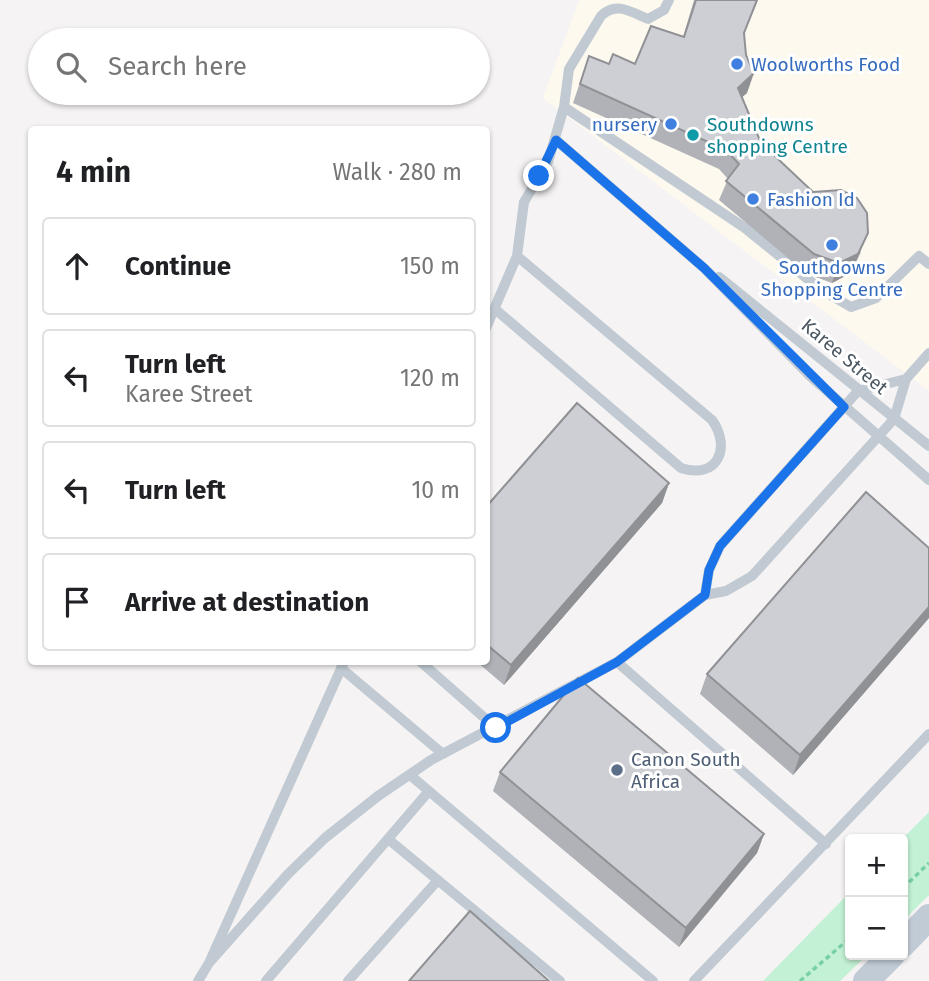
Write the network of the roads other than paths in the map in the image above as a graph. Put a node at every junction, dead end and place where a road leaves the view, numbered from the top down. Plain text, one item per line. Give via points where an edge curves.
1 (669, 0) edge
2 (564, 107) junction
3 (556, 140) junction
4 (517, 256) junction
5 (929, 264) edge
6 (704, 268) junction
7 (495, 309) junction
8 (490, 320) edge
9 (929, 353) edge
10 (906, 379) junction
11 (858, 391) junction
12 (844, 407) junction
13 (894, 419) junction
14 (879, 437) junction
15 (929, 446) edge
16 (929, 480) edge
17 (705, 595) junction
18 (617, 662) junction
19 (342, 665) edge
20 (424, 665) edge
21 (496, 728) junction
22 (929, 734) edge
23 (443, 754) junction
24 (410, 775) junction
25 (429, 791) junction
26 (388, 839) junction
27 (826, 844) junction
28 (438, 880) junction
29 (929, 917) edge
30 (908, 939) edge
31 (887, 960) edge
32 (209, 963) junction
33 (198, 981) edge
34 (266, 981) edge
35 (348, 981) edge
36 (560, 981) edge
37 (653, 981) edge
38 (694, 981) edge
39 (866, 981) edge

1 - 2 lane via 664,10 648,19 618,7 601,16 569,69
2 - 3 lane
2 - 5 lane via 745,228 820,289 851,307 876,298 919,256
3 - 4 lane via 524,202
3 - 6 lane, Karee Street
4 - 7 lane
4 - 7 lane via 712,420 723,443 717,460 709,468 693,472 681,468
6 - 11 lane, Karee Street via 754,303
6 - 12 lane, Karee Street
7 - 8 lane
9 - 10 lane
10 - 11 lane
10 - 13 lane
11 - 12 lane
11 - 13 lane, Karee Street
12 - 14 lane, Karee Street
12 - 17 lane via 720,546
13 - 14 lane
13 - 15 lane, Karee Street
14 - 16 lane, Karee Street
14 - 17 lane via 765,564 739,585
17 - 18 lane
18 - 21 lane
18 - 27 lane
19 - 23 lane
19 - 32 lane
20 - 21 lane
21 - 23 lane
22 - 27 lane
23 - 24 lane
24 - 25 lane
24 - 32 lane via 325,838
25 - 26 lane
25 - 37 lane
26 - 28 lane
26 - 34 lane
27 - 38 lane
28 - 35 lane
28 - 36 lane
29 - 30 street
31 - 39 street
32 - 33 lane

